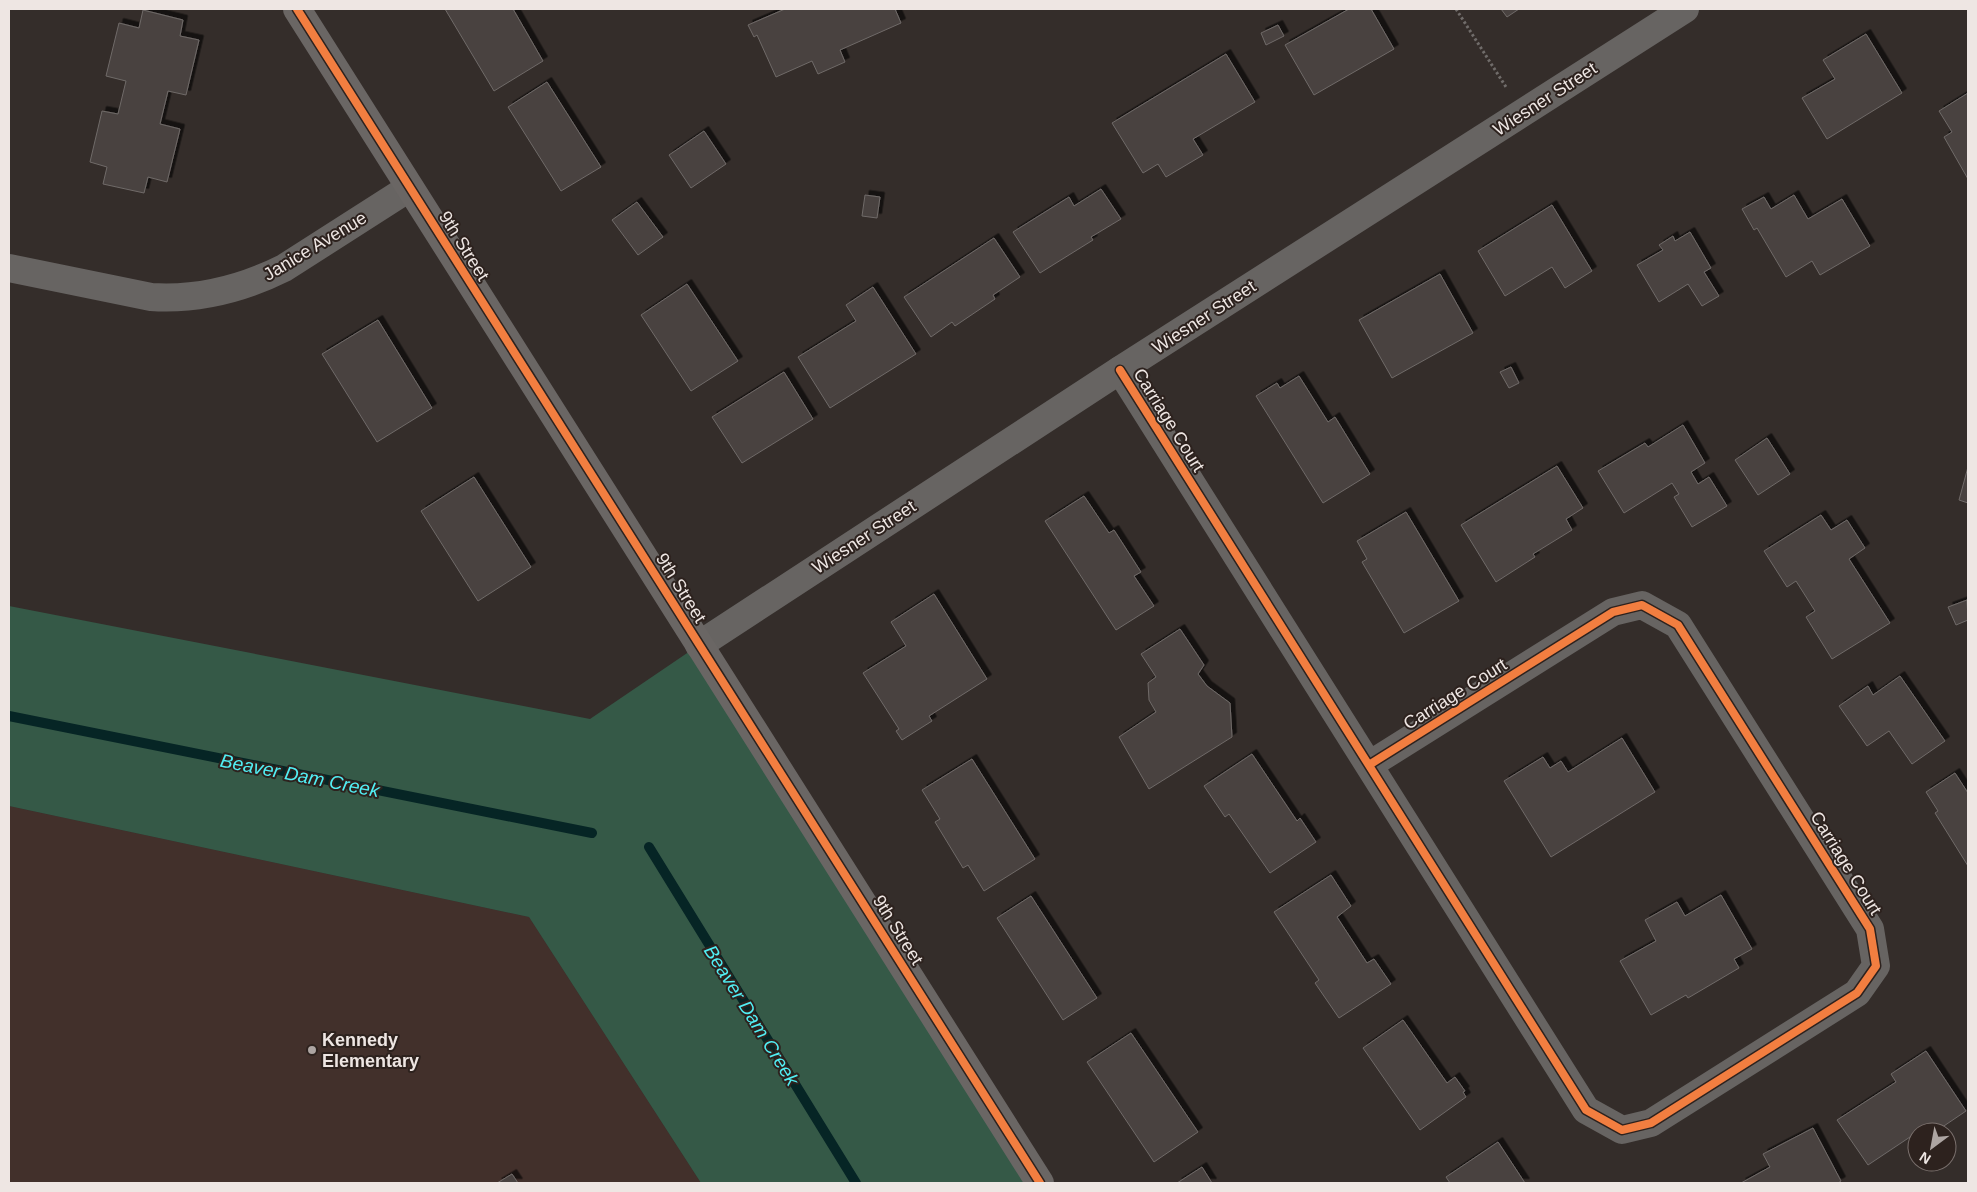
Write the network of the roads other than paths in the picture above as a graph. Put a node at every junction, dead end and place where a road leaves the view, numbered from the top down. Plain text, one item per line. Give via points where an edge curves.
1 (296, 9) edge
2 (1685, 9) edge
3 (409, 188) junction
4 (9, 268) edge
5 (1120, 370) junction
6 (699, 645) junction
7 (1369, 765) junction
8 (1040, 1183) edge

1 - 3 street, 9th Street
2 - 5 street, Wiesner Street
3 - 4 street, Janice Avenue via 284,268 216,293 151,297
3 - 6 street, 9th Street
5 - 6 street, Wiesner Street
5 - 7 street, Carriage Court
6 - 8 street, 9th Street
7 - 7 street, Carriage Court via 1586,1110 1622,1130 1651,1123 1857,993 1876,966 1870,929 1678,624 1642,605 1613,612

